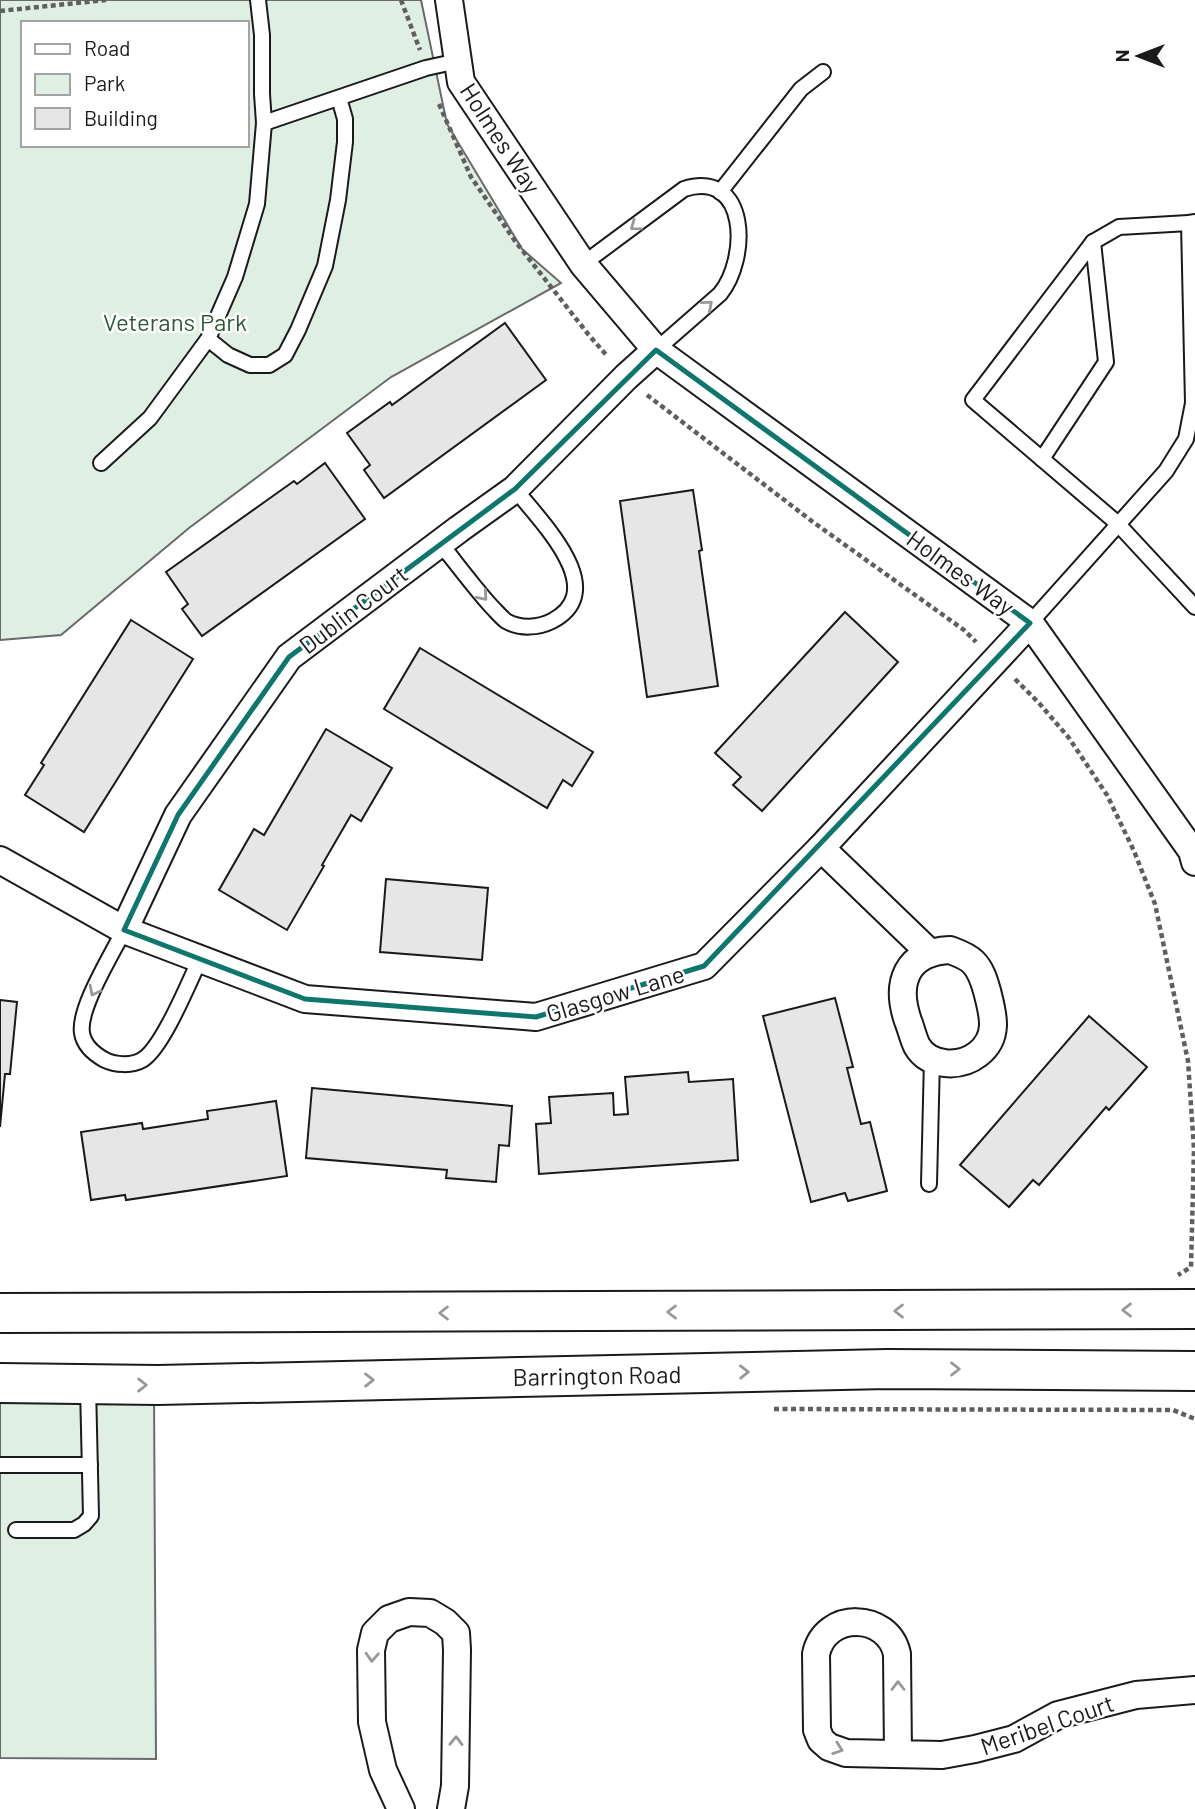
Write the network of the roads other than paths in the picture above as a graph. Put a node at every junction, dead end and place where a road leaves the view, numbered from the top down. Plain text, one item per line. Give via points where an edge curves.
1 (258, 0) edge
2 (449, 0) edge
3 (458, 61) junction
4 (823, 72) dead end
5 (339, 98) junction
6 (264, 123) junction
7 (720, 192) junction
8 (1192, 223) edge
9 (1093, 242) junction
10 (583, 264) junction
11 (208, 339) junction
12 (656, 350) junction
13 (1042, 459) junction
14 (101, 463) dead end
15 (515, 489) junction
16 (1118, 523) junction
17 (440, 543) junction
18 (1195, 607) edge
19 (1030, 623) junction
20 (821, 849) junction
21 (0, 860) edge
22 (1195, 862) edge
23 (124, 930) junction
24 (930, 953) junction
25 (200, 959) junction
26 (932, 1059) junction
27 (929, 1184) dead end
28 (1195, 1309) edge
29 (0, 1313) edge
30 (1195, 1371) edge
31 (0, 1383) edge
32 (88, 1385) junction
33 (0, 1465) edge
34 (90, 1465) junction
35 (16, 1530) dead end
36 (1195, 1690) edge
37 (898, 1754) junction
38 (401, 1809) edge
39 (451, 1809) edge

1 - 6 lane
2 - 3 street, Holmes Way
3 - 5 lane
3 - 10 street, Holmes Way via 461,82
4 - 7 lane via 801,89
5 - 6 lane
5 - 11 lane via 345,142 325,266 285,355 269,365 250,365
6 - 11 lane via 257,204 235,278
7 -> 10 lane via 698,185 684,189
12 -> 7 lane via 720,294 736,262 738,222
8 - 9 lane via 1119,227
8 - 16 lane via 1193,403 1186,439 1166,471
9 - 13 lane via 1106,362
9 - 13 lane via 973,400
10 - 12 street, Holmes Way
11 - 14 lane via 150,418
12 - 15 street, Dublin Court
12 - 19 street, Holmes Way
13 - 16 lane
15 - 17 street, Dublin Court
17 -> 15 lane via 505,620 523,627 545,625 564,615 575,596 574,574 566,555
16 - 18 lane
16 - 19 lane
17 - 23 street, Dublin Court via 289,657 178,815
19 - 20 street, Glasgow Lane
19 - 22 street, Holmes Way via 1192,851
20 - 24 street
20 - 25 street, Glasgow Lane via 704,966 536,1017 305,999
21 - 23 street, Glasgow Lane
23 - 25 street, Glasgow Lane
23 -> 25 lane via 83,1018 87,1046 111,1063 141,1061 152,1051
24 - 26 street via 911,965 901,991 917,1047
24 - 26 street via 950,950 974,963 982,974 994,1016 989,1042 980,1053 955,1064
26 - 27 lane
28 -> 29 main road
32 -> 30 main road, Barrington Road via 887,1368
31 - 32 main road, Barrington Road
32 - 34 lane
33 - 34 lane
34 - 35 lane via 91,1516 84,1524 74,1530
36 - 37 street, Meribel Court via 1136,1695 1058,1715 1014,1739 975,1749 942,1755
37 -> 37 street, Meribel Court via 895,1645 887,1634 870,1625 850,1623 832,1628 816,1654 821,1740 846,1753
39 -> 38 street via 456,1633 430,1613 410,1612 388,1619 375,1633 371,1650 372,1721 383,1770

